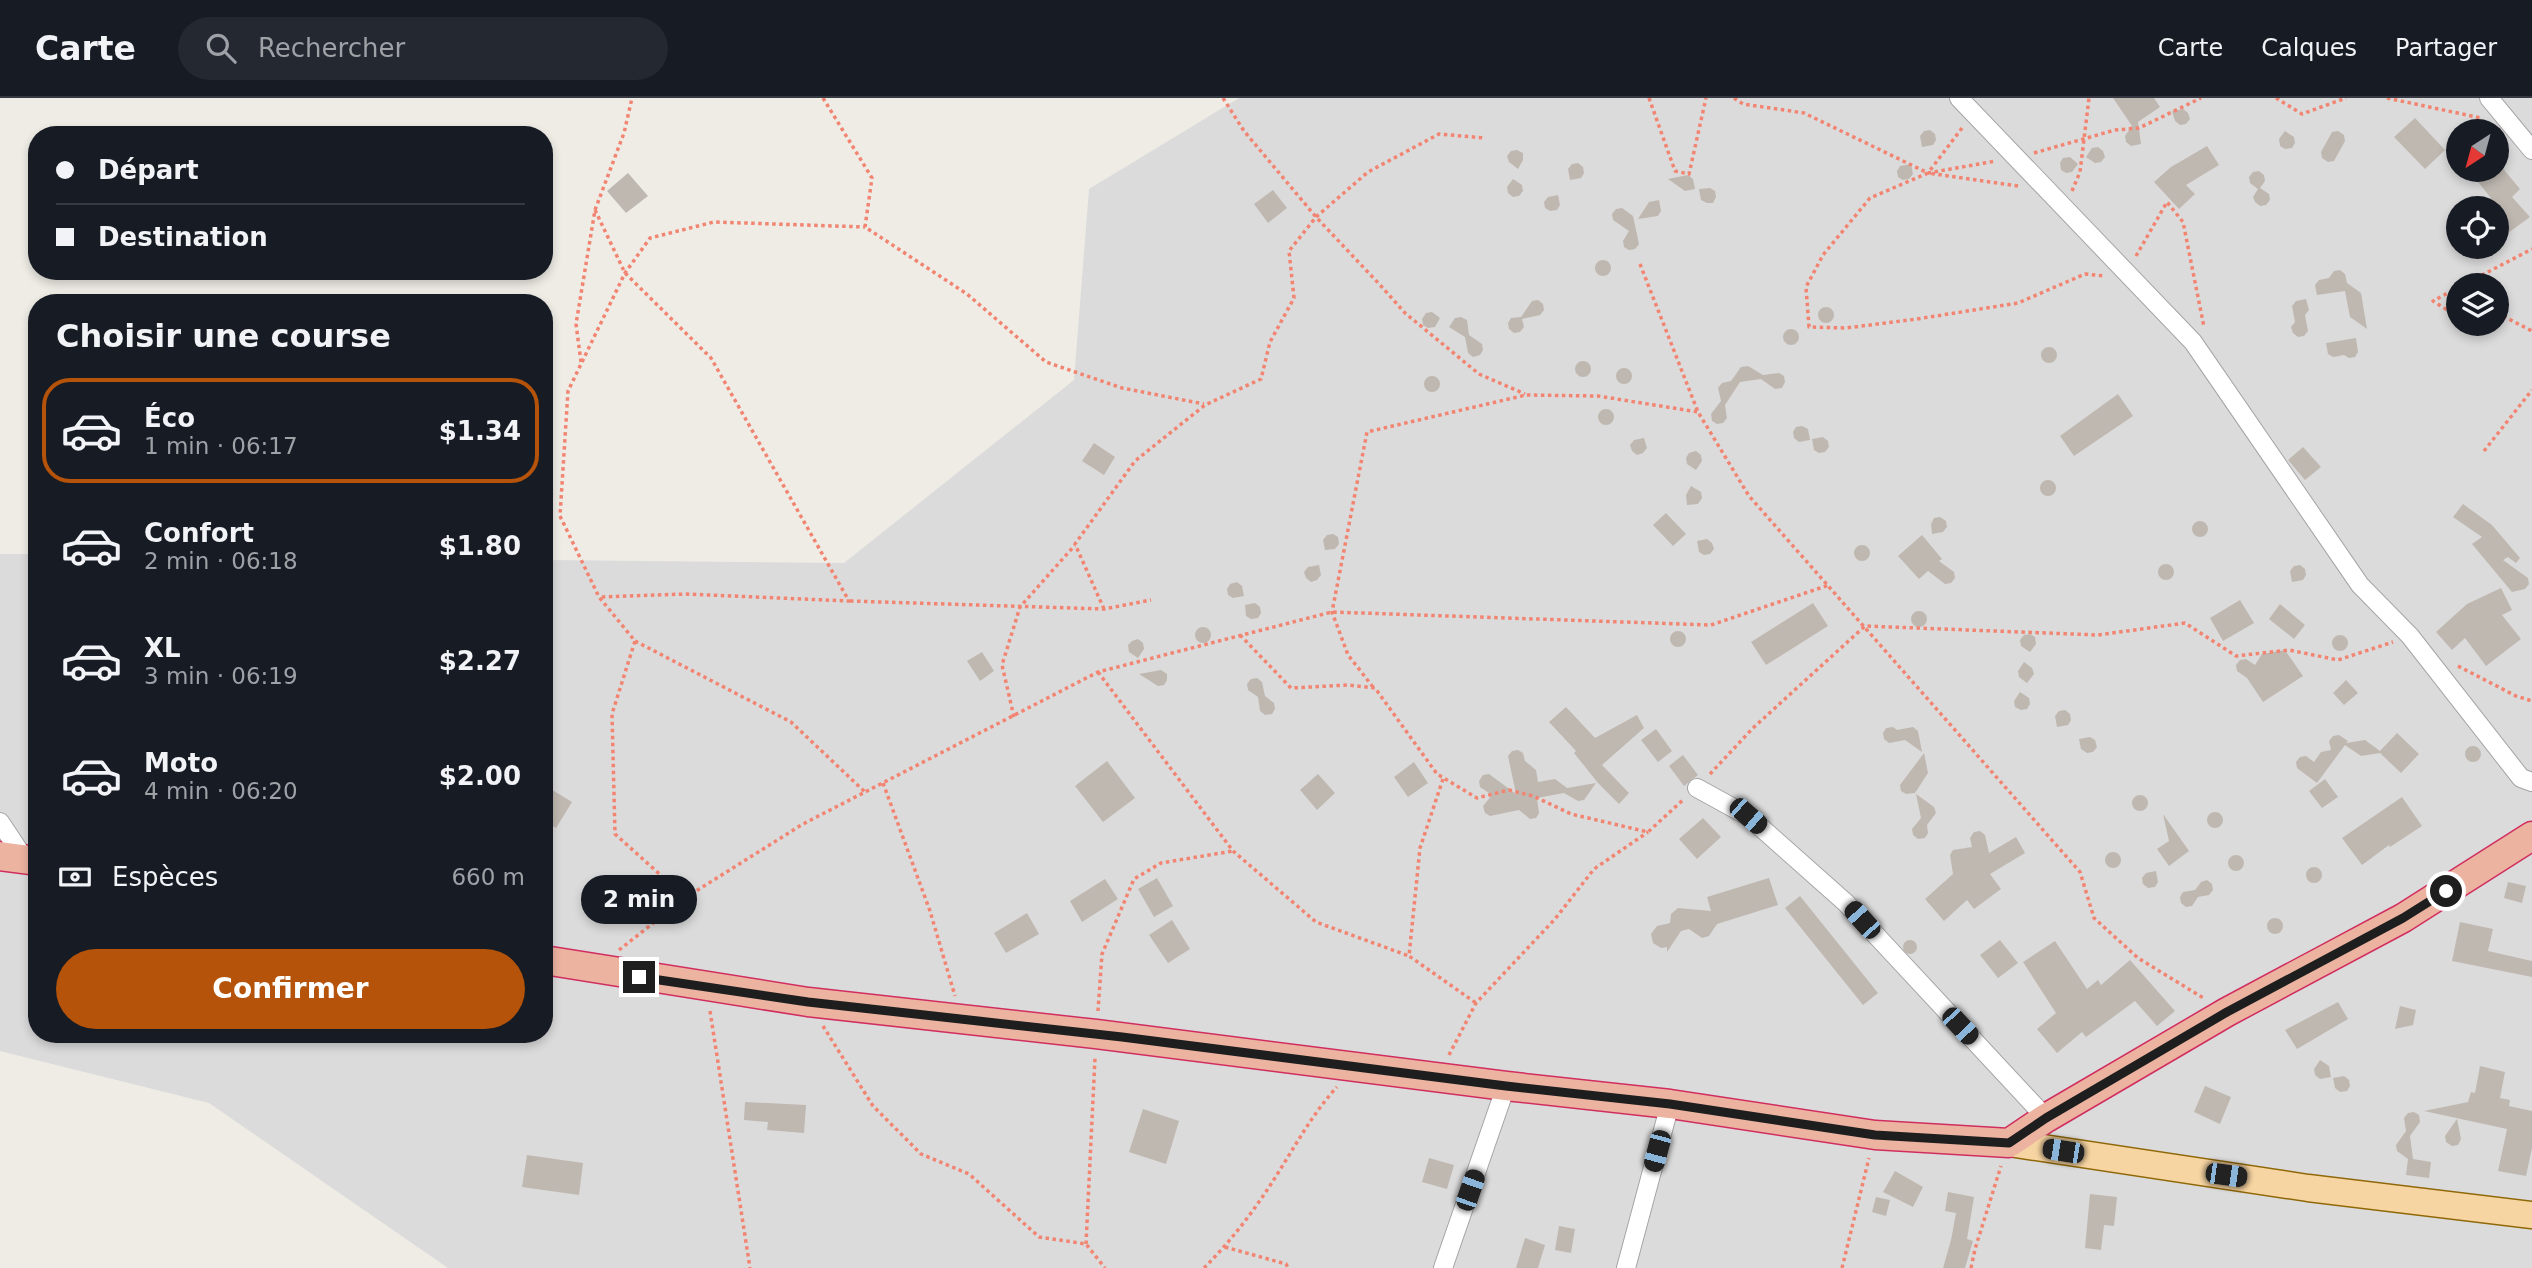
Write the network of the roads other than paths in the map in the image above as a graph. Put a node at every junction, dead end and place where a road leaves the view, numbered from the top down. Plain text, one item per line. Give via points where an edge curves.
1 (1958, 98) edge
2 (2489, 98) edge
3 (2532, 150) edge
4 (2532, 782) edge
5 (1697, 788) road end
6 (0, 822) edge
7 (2532, 836) edge
8 (20, 858) edge
9 (553, 962) edge
10 (1506, 1086) junction
11 (1670, 1104) junction
12 (2046, 1118) junction
13 (2009, 1143) junction
14 (2532, 1215) edge
15 (1443, 1268) edge
16 (1626, 1268) edge

1 - 4 street via 2193,342 2360,585 2410,636 2521,778
2 - 3 street
5 - 12 street via 1748,816 1846,902
6 - 8 street
7 - 12 highway via 2403,918 2227,1012
9 - 10 highway via 808,1002
10 - 11 highway
10 - 15 street
11 - 13 highway via 1875,1135
11 - 16 street
12 - 13 highway
13 - 14 main road via 2308,1188

